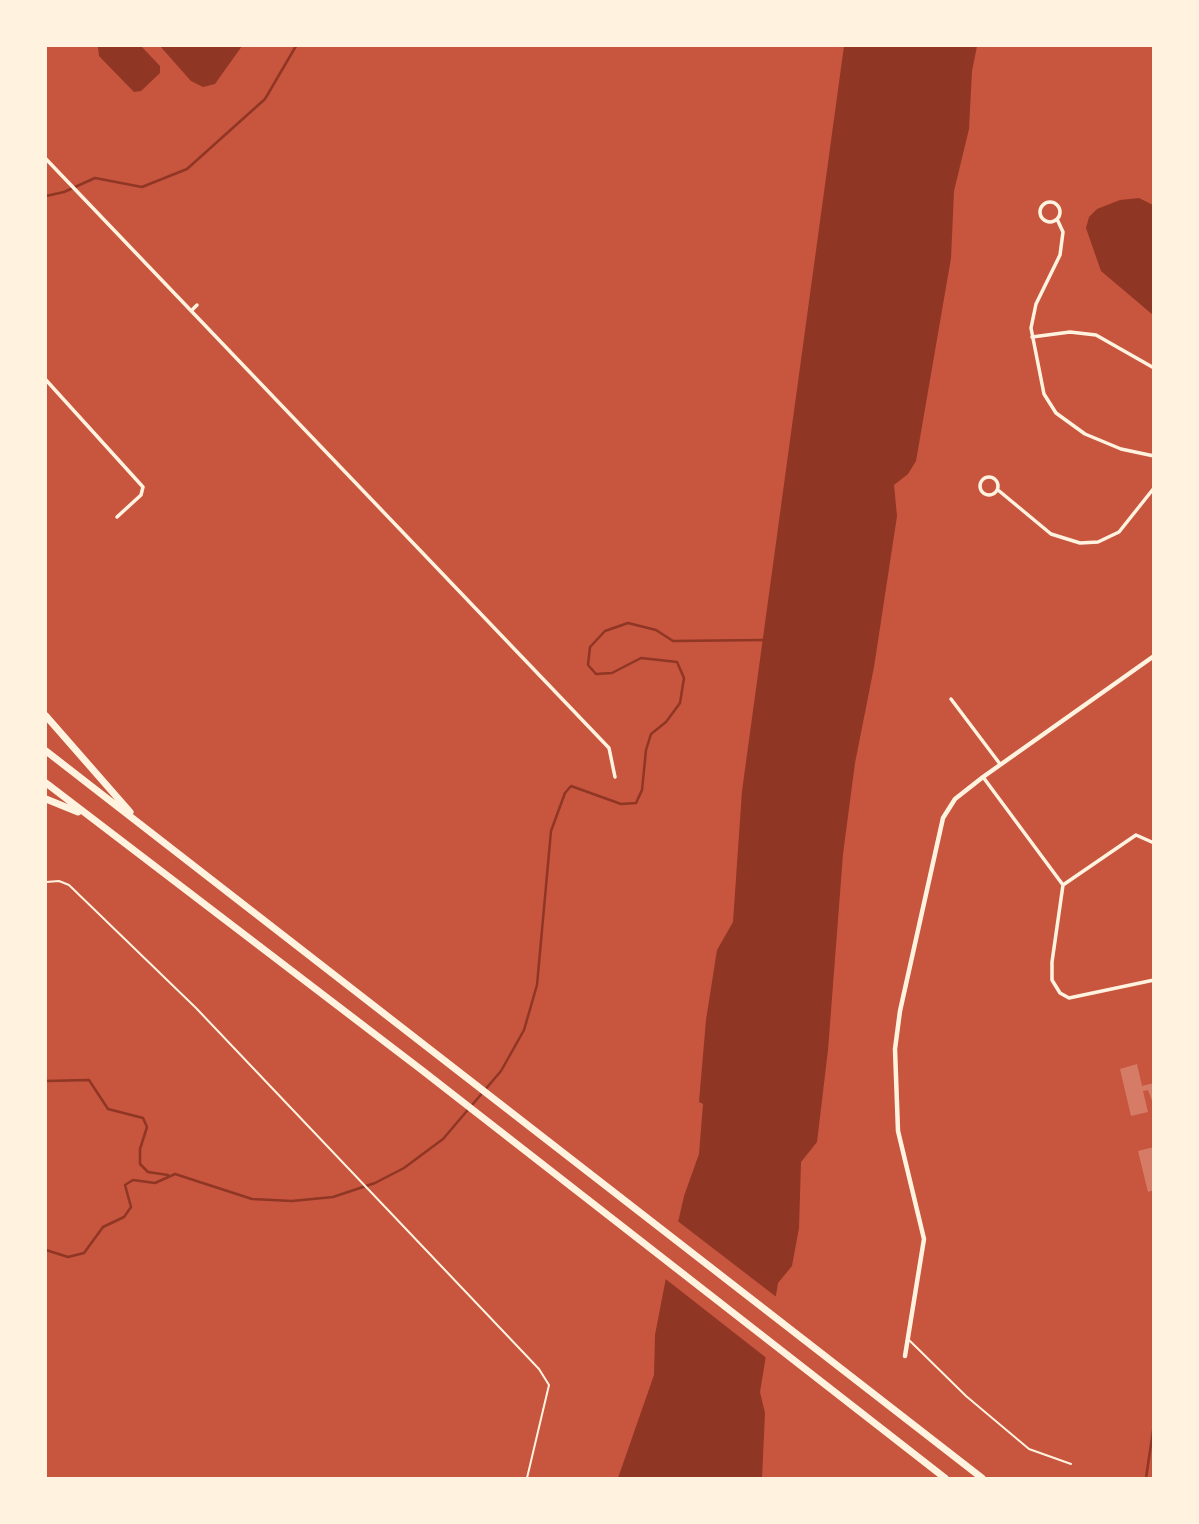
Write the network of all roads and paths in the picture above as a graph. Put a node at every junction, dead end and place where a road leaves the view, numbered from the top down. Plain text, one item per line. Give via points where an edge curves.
1 (46, 159) edge
2 (1057, 219) junction
3 (197, 305) dead end
4 (192, 310) junction
5 (1032, 337) junction
6 (1153, 368) edge
7 (46, 380) edge
8 (1153, 456) edge
9 (1153, 488) edge
10 (998, 491) junction
11 (117, 516) dead end
12 (1153, 656) edge
13 (951, 699) dead end
14 (46, 716) edge
15 (46, 751) edge
16 (1000, 764) junction
17 (615, 777) dead end
18 (983, 777) junction
19 (46, 783) edge
20 (46, 799) edge
21 (86, 815) junction
22 (142, 826) junction
23 (1153, 843) edge
24 (46, 882) edge
25 (1063, 885) junction
26 (1153, 980) edge
27 (909, 1339) junction
28 (905, 1356) dead end
29 (1071, 1464) dead end
30 (527, 1479) edge
31 (945, 1479) edge
32 (982, 1479) edge

1 - 4 street
2 - 2 street via 1057,205 1043,205 1043,219
2 - 5 street via 1062,243 1033,312
3 - 4 street
4 - 17 street via 609,748
5 - 6 street via 1070,332 1096,335
5 - 8 street via 1041,387 1056,413 1096,439
7 - 11 street via 143,487 141,495
9 - 10 street via 1119,532 1098,542 1080,543 1051,534
10 - 10 street via 995,478 982,480 980,488 985,494
12 - 16 street
13 - 16 street
14 - 22 highway
15 - 22 highway
16 - 18 street
18 - 25 street
18 - 27 street via 953,802 941,824 897,1034 898,1131 924,1243
19 - 21 highway
20 - 21 highway
21 - 31 highway via 423,1071
22 - 32 highway
23 - 25 street via 1136,835
24 - 30 path via 69,885 196,1008 547,1379
25 - 26 street via 1052,962 1052,980 1060,993 1069,998
27 - 28 street
27 - 29 lane via 966,1396 1029,1449

